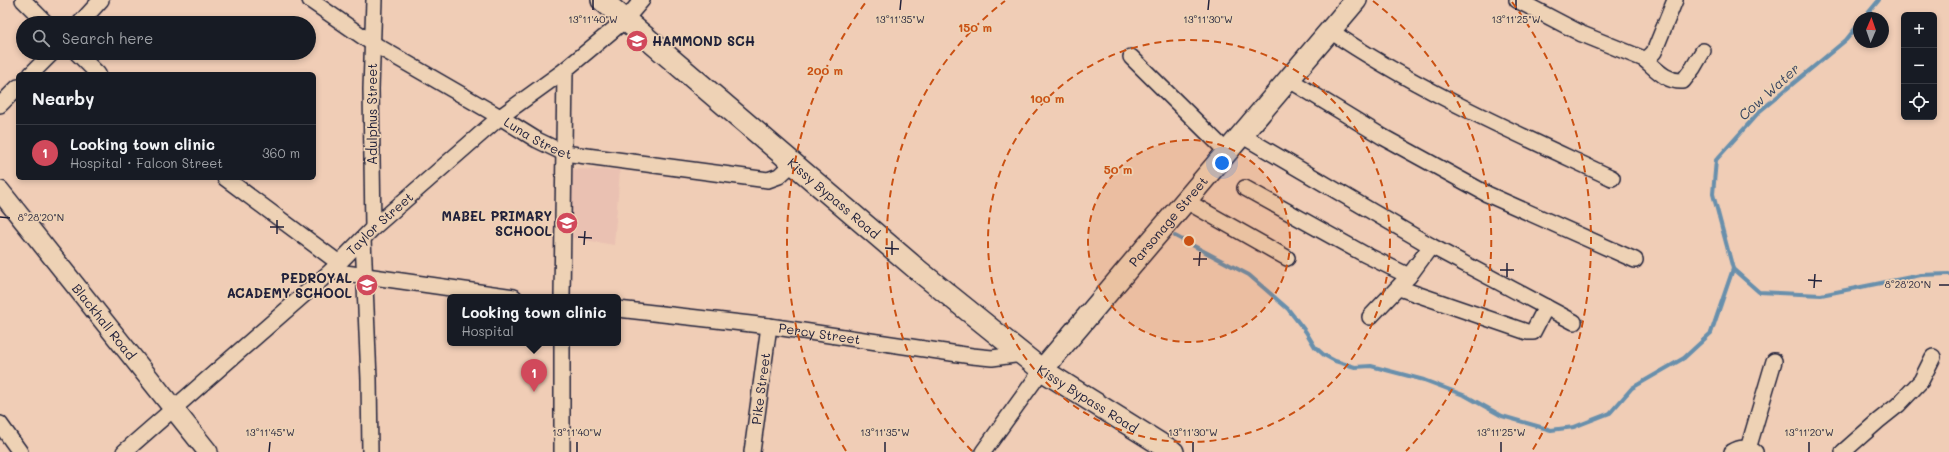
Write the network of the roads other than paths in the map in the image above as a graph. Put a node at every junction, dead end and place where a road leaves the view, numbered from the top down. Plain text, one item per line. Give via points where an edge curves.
1 (23, 0) edge
2 (101, 0) edge
3 (310, 0) edge
4 (374, 0) edge
5 (602, 0) edge
6 (642, 0) edge
7 (1356, 0) edge
8 (1517, 0) edge
9 (1675, 0) edge
10 (39, 16) edge
11 (86, 16) edge
12 (625, 20) junction
13 (1329, 30) junction
14 (372, 43) junction
15 (1703, 51) dead end
16 (1649, 56) junction
17 (1131, 57) dead end
18 (45, 60) edge
19 (84, 60) edge
20 (565, 70) junction
21 (33, 72) edge
22 (96, 72) edge
23 (1288, 79) junction
24 (16, 89) edge
25 (0, 105) edge
26 (500, 117) junction
27 (1241, 135) junction
28 (1227, 152) junction
29 (564, 153) junction
30 (793, 163) junction
31 (1612, 178) dead end
32 (227, 180) edge
33 (1246, 188) dead end
34 (0, 191) edge
35 (1186, 201) junction
36 (373, 228) junction
37 (363, 239) junction
38 (1431, 246) junction
39 (1287, 258) dead end
40 (1636, 260) dead end
41 (335, 267) junction
42 (364, 276) junction
43 (1410, 276) junction
44 (1399, 288) junction
45 (493, 294) edge
46 (562, 294) edge
47 (1546, 307) junction
48 (621, 309) edge
49 (1370, 317) dead end
50 (1574, 322) dead end
51 (768, 326) junction
52 (562, 346) edge
53 (1022, 354) junction
54 (1933, 357) dead end
55 (1774, 361) dead end
56 (1042, 370) junction
57 (173, 409) junction
58 (0, 424) edge
59 (1751, 450) edge
60 (20, 452) edge
61 (124, 452) edge
62 (208, 452) edge
63 (370, 452) edge
64 (562, 452) edge
65 (752, 452) edge
66 (983, 452) edge
67 (1173, 452) edge
68 (1732, 452) edge
69 (1844, 452) edge

1 - 10 street
2 - 11 street
3 - 14 street, Luna Street
4 - 14 street, Adulphus Street
5 - 12 main road, Kissy Bypass Road
6 - 12 street, Taylor Street
7 - 13 main road, Parsonage Street
8 - 16 street via 1582,34
9 - 16 street
12 - 20 street, Taylor Street
12 - 30 main road, Kissy Bypass Road
13 - 23 main road, Parsonage Street
13 - 31 street via 1392,70
14 - 26 street, Luna Street
14 - 36 street, Adulphus Street
15 - 16 street via 1682,81 1675,82 1664,77
17 - 28 street
18 - 21 street
19 - 22 street
20 - 26 street, Taylor Street
20 - 29 street
23 - 27 main road, Parsonage Street
23 - 40 street via 1383,137 1487,194
24 - 25 street
26 - 29 street, Luna Street
26 - 36 street, Taylor Street
27 - 28 main road, Parsonage Street
27 - 38 street
28 - 35 main road, Parsonage Street
29 - 30 street, Luna Street via 768,180 779,176
29 - 46 street
30 - 53 main road, Kissy Bypass Road via 919,271
32 - 41 street
33 - 43 street via 1364,254
34 - 57 street, Blackhall Road
35 - 39 street
35 - 56 main road, Parsonage Street
36 - 37 street, Taylor Street
37 - 41 street, Taylor Street
37 - 42 street
38 - 43 street
38 - 47 street
41 - 42 street
41 - 57 street, Taylor Street
42 - 45 street
42 - 63 street
43 - 44 street
44 - 47 street via 1527,332 1536,329
44 - 49 street
47 - 50 street
48 - 51 street, Percy Street
51 - 53 street, Percy Street via 972,356 992,358
51 - 65 street, Pike Street
52 - 64 street
53 - 56 main road, Kissy Bypass Road
54 - 69 street via 1921,381 1898,405
55 - 59 street
56 - 66 street
56 - 67 main road, Kissy Bypass Road
57 - 61 street, Taylor Street
57 - 62 street, Blackhall Road
58 - 60 street
59 - 68 street via 1738,448

